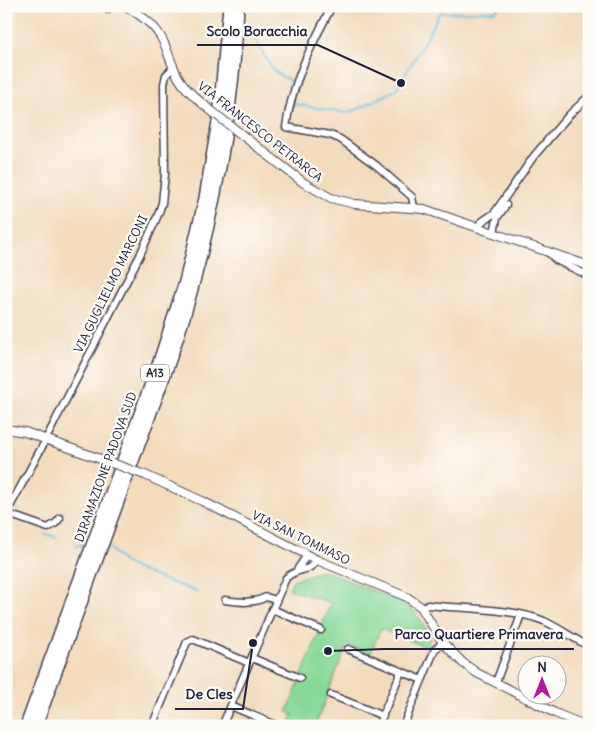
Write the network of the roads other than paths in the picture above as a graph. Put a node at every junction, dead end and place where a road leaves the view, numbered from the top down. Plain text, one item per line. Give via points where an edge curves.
1 (126, 6) edge
2 (229, 6) edge
3 (238, 6) edge
4 (332, 6) edge
5 (173, 68) junction
6 (589, 96) edge
7 (589, 100) edge
8 (414, 207) junction
9 (478, 227) junction
10 (494, 233) junction
11 (545, 250) junction
12 (589, 266) edge
13 (589, 276) edge
14 (6, 429) edge
15 (48, 435) dead end
16 (42, 445) dead end
17 (7, 512) edge
18 (60, 518) dead end
19 (306, 555) junction
20 (317, 560) junction
21 (297, 570) junction
22 (225, 600) dead end
23 (276, 600) junction
24 (420, 607) junction
25 (272, 610) junction
26 (521, 615) junction
27 (321, 630) dead end
28 (443, 643) junction
29 (589, 646) edge
30 (348, 649) dead end
31 (250, 661) junction
32 (401, 672) junction
33 (300, 678) dead end
34 (422, 680) junction
35 (496, 682) junction
36 (331, 695) dead end
37 (231, 706) junction
38 (382, 716) junction
39 (26, 726) edge
40 (36, 726) edge
41 (152, 726) edge
42 (222, 726) edge
43 (278, 726) edge
44 (378, 726) edge
45 (403, 726) edge
46 (483, 726) edge
47 (498, 726) edge
48 (586, 726) edge

1 - 5 street via 158,32
2 - 39 highway, DIRAMAZIONE PADOVA SUD / A13 via 219,116 205,198 185,282
3 - 40 highway, DIRAMAZIONE PADOVA SUD / A13 via 228,115 214,197 193,286 168,364
4 - 8 street via 296,80 286,126 330,134 340,139 412,197
5 - 8 street, VIA FRANCESCO PETRARCA, bridge via 184,87 204,106 304,183 331,198 355,204
5 - 15 street, VIA GUGLIELMO MARCONI via 166,75 164,84 165,174 158,215
6 - 9 street via 534,156 495,212
7 - 10 street via 552,139 532,166 497,218
8 - 9 street, VIA FRANCESCO PETRARCA
9 - 10 street, VIA FRANCESCO PETRARCA
10 - 11 street, VIA FRANCESCO PETRARCA
11 - 12 street, VIA FRANCESCO PETRARCA
11 - 13 street, VIA FRANCESCO PETRARCA via 556,260
14 - 19 street, VIA SAN TOMMASO, bridge via 25,432 145,475
16 - 17 street
17 - 18 street via 48,528
19 - 20 street, VIA SAN TOMMASO
19 - 21 street
20 - 21 street via 310,568
20 - 24 street, VIA SAN TOMMASO via 407,597
21 - 23 street via 286,578
22 - 23 street via 257,602 268,597
23 - 25 street
24 - 26 street via 428,605
24 - 28 street
25 - 27 street
25 - 31 street
26 - 29 street via 543,621
26 - 35 street
28 - 34 street via 436,649
28 - 35 street via 463,663
30 - 32 street
31 - 33 street
31 - 37 street
31 - 41 street via 189,640
32 - 34 street
32 - 38 street
34 - 45 street
35 - 48 street
36 - 38 street
37 - 42 street
37 - 43 street
38 - 44 street
46 - 47 street via 490,723

